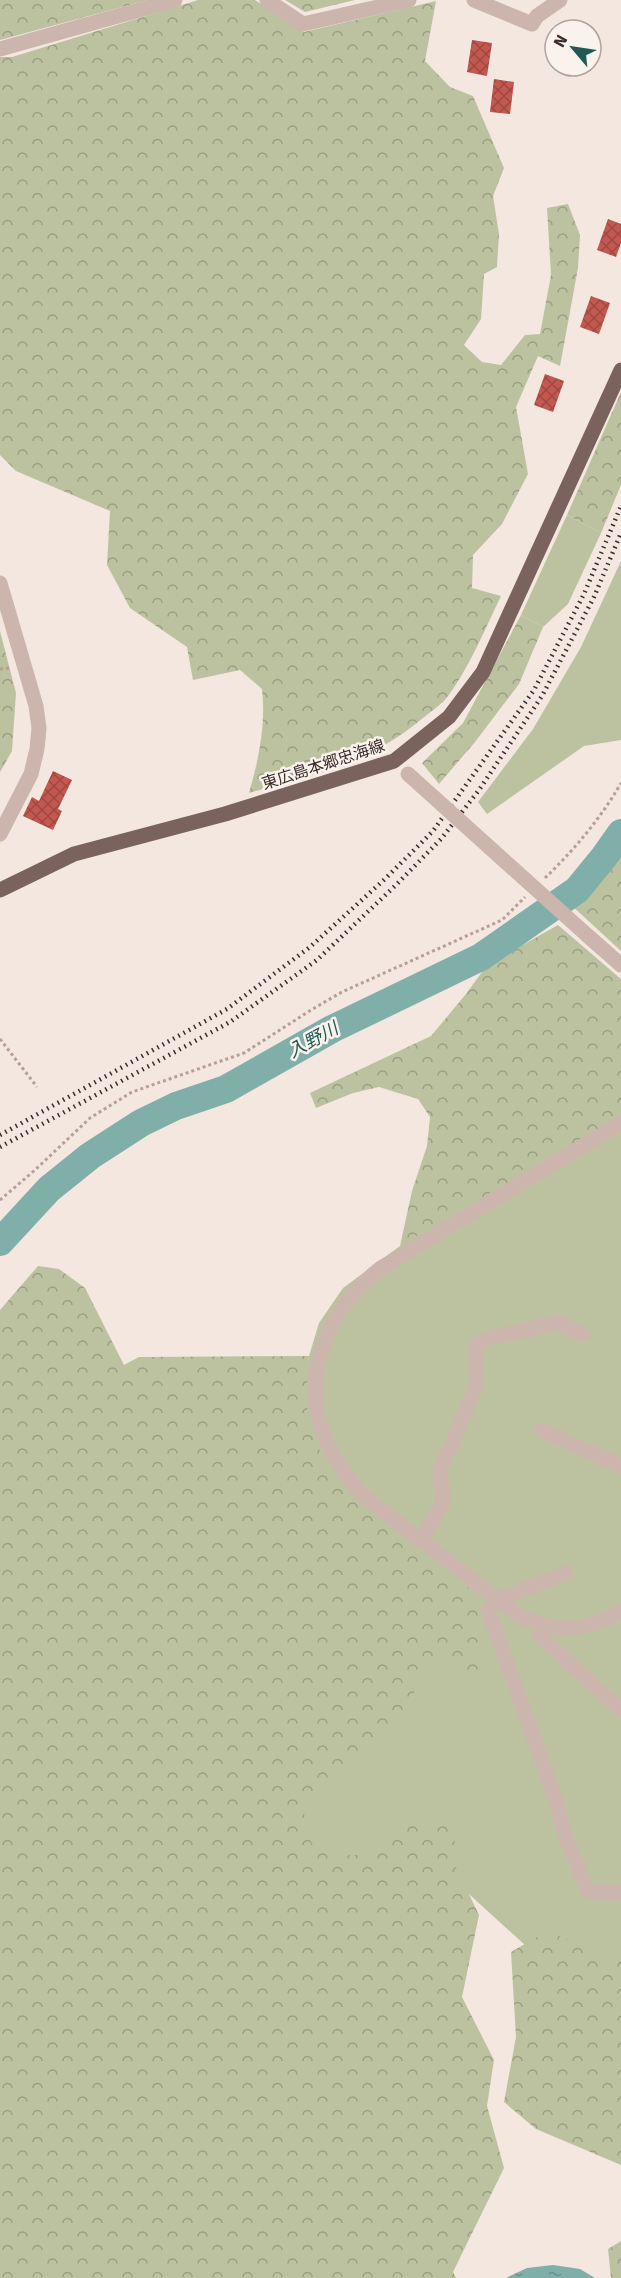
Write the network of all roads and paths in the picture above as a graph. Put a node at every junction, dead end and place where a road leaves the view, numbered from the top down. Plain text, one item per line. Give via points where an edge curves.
1 (176, 0) edge
2 (267, 0) edge
3 (409, 0) edge
4 (474, 0) edge
5 (560, 0) edge
6 (0, 49) edge
7 (621, 370) edge
8 (0, 583) edge
9 (393, 761) junction
10 (621, 783) edge
11 (0, 834) edge
12 (540, 883) dead end
13 (0, 890) edge
14 (532, 890) dead end
15 (621, 965) edge
16 (0, 1039) edge
17 (37, 1087) dead end
18 (621, 1123) edge
19 (0, 1200) edge
20 (584, 1335) dead end
21 (542, 1430) dead end
22 (621, 1466) edge
23 (420, 1541) junction
24 (566, 1574) dead end
25 (498, 1600) junction
26 (621, 1612) edge
27 (542, 1626) junction
28 (621, 1710) edge
29 (621, 1893) edge

1 - 6 street
2 - 3 street via 303,24
4 - 5 street via 532,24
7 - 9 main road, 東広島本郷忠海線 via 483,672 449,717
8 - 11 street via 39,728 31,774
9 - 13 main road, 東広島本郷忠海線 via 225,814 74,854
9 - 15 street, bridge
10 - 12 path via 608,806
14 - 19 path via 502,920 342,992 244,1053 132,1092 90,1118
16 - 17 path
18 - 23 street via 381,1269 356,1290 332,1323 316,1367 315,1396 324,1438 361,1494
20 - 23 street via 558,1322 483,1340 476,1346 477,1385 440,1471 442,1503
21 - 22 street
23 - 25 street
24 - 25 street
25 - 27 street
25 - 29 street via 488,1610 558,1806 564,1833 588,1891
26 - 27 street via 581,1627
27 - 28 street via 540,1636

